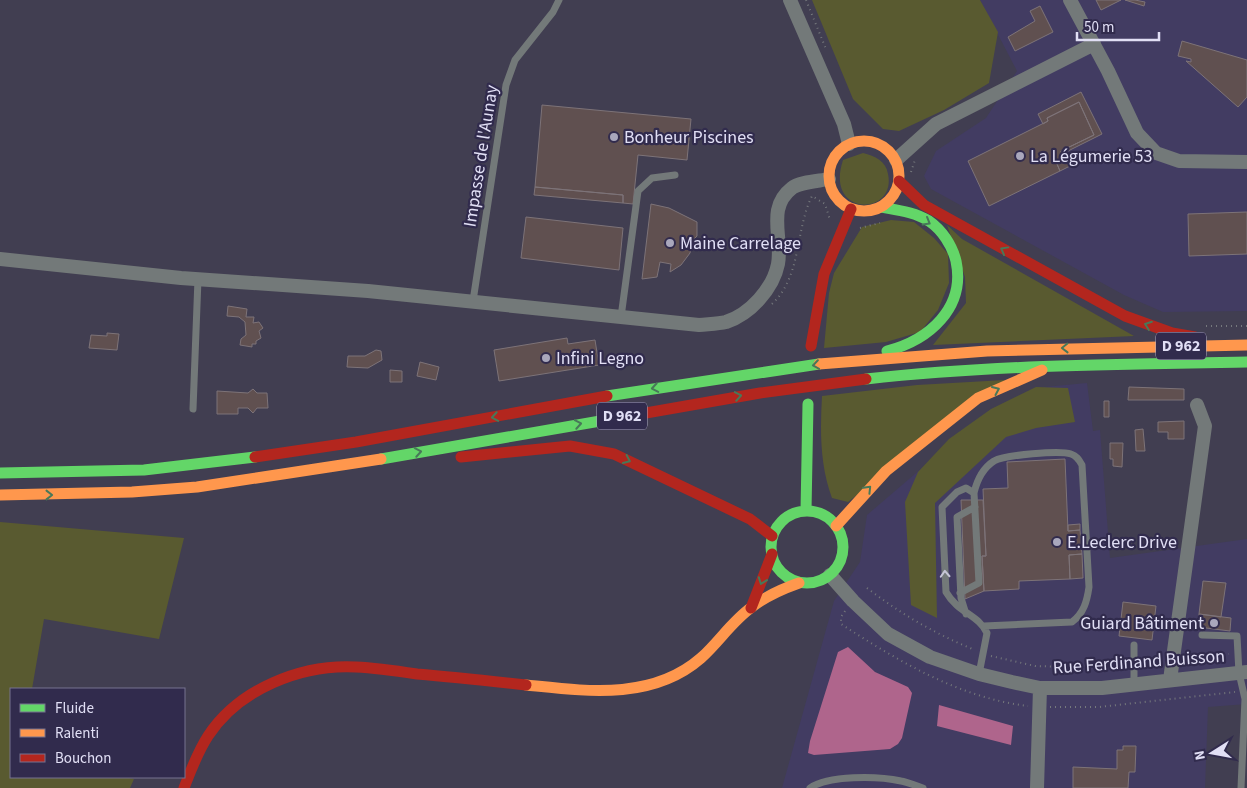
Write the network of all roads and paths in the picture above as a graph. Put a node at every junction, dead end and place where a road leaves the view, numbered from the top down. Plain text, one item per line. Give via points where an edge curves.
1 (559, 0) edge
2 (790, 0) edge
3 (1070, 0) edge
4 (1094, 44) junction
5 (849, 144) junction
6 (896, 160) junction
7 (1247, 162) edge
8 (675, 175) dead end
9 (829, 179) junction
10 (899, 181) junction
11 (881, 207) junction
12 (851, 209) junction
13 (828, 228) dead end
14 (0, 259) edge
15 (198, 278) junction
16 (473, 301) junction
17 (771, 305) dead end
18 (621, 316) junction
19 (1247, 345) edge
20 (811, 346) dead end
21 (843, 361) junction
22 (1247, 362) edge
23 (1054, 365) junction
24 (808, 404) dead end
25 (1197, 405) dead end
26 (193, 409) dead end
27 (0, 473) edge
28 (198, 487) junction
29 (974, 493) junction
30 (0, 495) edge
31 (975, 507) junction
32 (806, 511) junction
33 (836, 526) junction
34 (772, 536) junction
35 (772, 554) junction
36 (830, 574) junction
37 (799, 583) junction
38 (867, 588) dead end
39 (960, 593) junction
40 (751, 608) junction
41 (966, 614) junction
42 (984, 626) junction
43 (1202, 635) dead end
44 (1134, 645) dead end
45 (1237, 653) junction
46 (984, 654) junction
47 (1173, 660) junction
48 (1134, 663) junction
49 (1243, 673) edge
50 (979, 674) junction
51 (1170, 680) junction
52 (1134, 684) junction
53 (1040, 688) junction
54 (1035, 787) edge
55 (184, 788) edge
56 (810, 788) edge
57 (923, 788) edge
58 (1241, 788) edge

1 - 16 lane, Impasse de l'Aunay via 515,60 506,85
2 - 5 street via 844,124
3 - 4 street
4 - 6 street via 936,124
4 - 7 street via 1137,133 1156,153 1179,161
5 - 6 main road via 871,141 881,145
5 - 9 main road via 833,158
6 - 10 main road
8 - 18 lane via 652,178 638,191
9 - 12 main road via 835,197
9 - 18 street via 793,186 779,202 776,226 778,263 767,290 743,313 725,322 699,325
10 - 11 main road via 893,196
19 -> 10 main road via 1172,333 1125,316 924,205
11 - 12 main road via 866,211
11 -> 21 main road via 907,212 932,223 950,243 958,267 958,290 943,319 923,335 900,348
12 - 20 main road via 824,274
13 - 17 path via 830,218 825,204 812,196 787,281
14 - 15 street
15 - 16 street
15 - 26 lane
16 - 18 street
19 -> 21 main road, D 962 via 1052,348
21 -> 27 main road, D 962 via 674,385 352,442 194,465
22 - 23 main road, D 962
28 -> 23 main road, D 962 via 779,390 950,370
33 -> 23 main road via 886,471 978,398
24 - 32 main road
25 - 47 street via 1205,426
30 -> 28 main road, D 962
28 -> 34 main road via 570,446 614,454 750,519
29 - 31 lane
41 -> 29 lane via 946,592 942,507 966,488
29 - 42 lane via 985,468 995,460 1066,453 1079,459 1082,465 1089,586 1082,611 1072,622
31 - 39 lane via 957,517
31 - 39 lane via 979,582
32 - 33 main road via 828,518
32 - 34 main road via 785,518
33 - 36 main road via 843,546 842,556
34 - 35 main road
35 - 37 main road via 780,572
35 -> 40 main road
36 - 37 main road via 816,582
36 - 50 street, Rue Ferdinand Buisson via 853,602 888,634 930,657
37 - 40 main road via 773,593
38 - 46 path via 899,612 943,637
39 - 41 lane
40 - 55 main road via 694,664 661,681 629,689 591,692 355,666 304,670 264,686 236,704 208,737
41 - 42 lane
42 - 46 lane via 987,633
43 - 45 lane via 1237,636
44 - 48 lane
45 - 47 path
45 - 49 lane
46 - 48 path via 1035,666
46 - 50 lane
47 - 48 path
47 - 51 street
48 - 52 lane
49 - 51 street, Rue Ferdinand Buisson
49 - 58 lane
50 - 53 street, Rue Ferdinand Buisson
51 - 52 street, Rue Ferdinand Buisson
52 - 53 street, Rue Ferdinand Buisson via 1102,688
53 - 54 street
56 - 57 lane via 818,782 842,777 900,780

